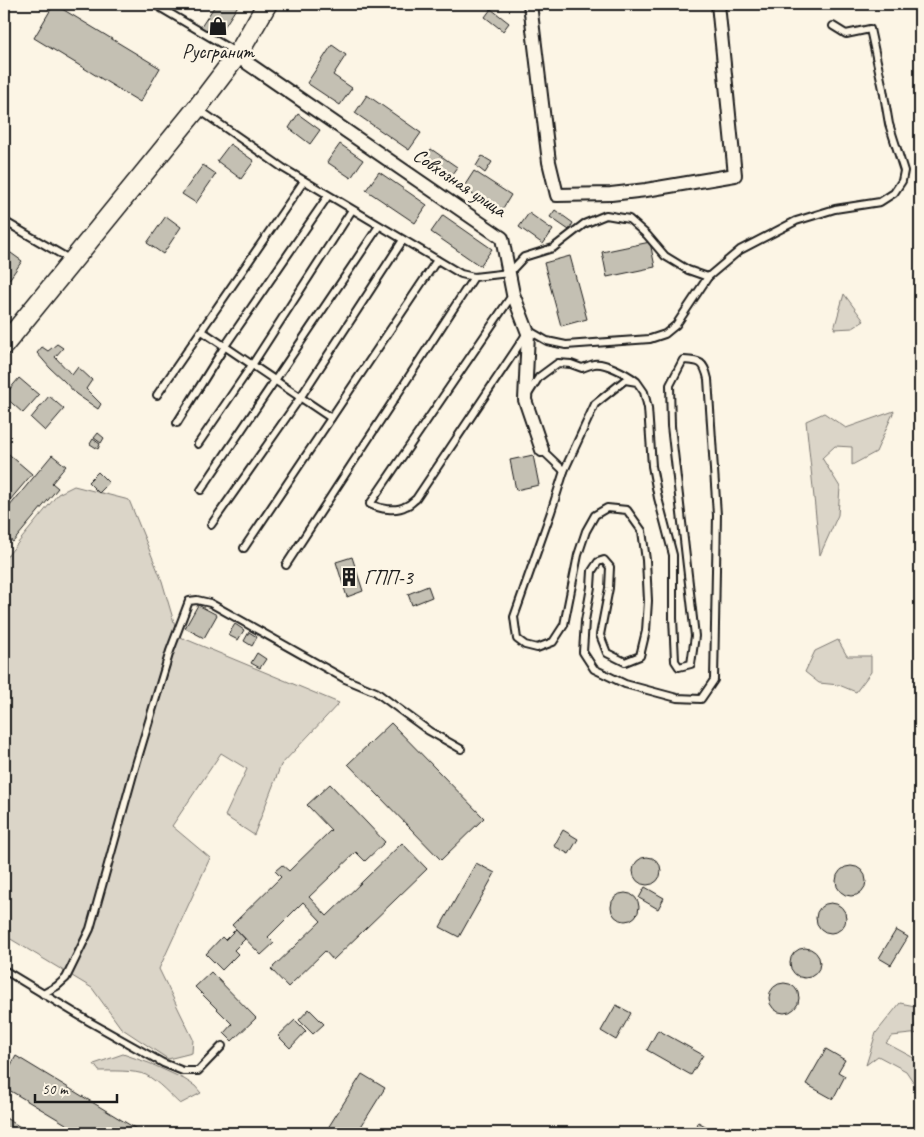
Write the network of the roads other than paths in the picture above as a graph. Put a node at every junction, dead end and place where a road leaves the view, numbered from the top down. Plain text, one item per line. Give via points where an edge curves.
1 (154, 4) edge
2 (267, 4) edge
3 (530, 4) edge
4 (718, 4) edge
5 (834, 26) dead end
6 (238, 55) junction
7 (196, 108) junction
8 (304, 182) junction
9 (328, 196) junction
10 (352, 210) junction
11 (4, 221) edge
12 (379, 226) junction
13 (403, 240) junction
14 (437, 260) junction
15 (72, 261) junction
16 (509, 274) junction
17 (474, 277) junction
18 (708, 277) junction
19 (513, 294) junction
20 (526, 328) junction
21 (202, 331) junction
22 (4, 346) edge
23 (226, 346) junction
24 (252, 365) junction
25 (275, 379) junction
26 (637, 382) junction
27 (157, 395) dead end
28 (300, 398) junction
29 (525, 400) junction
30 (331, 418) junction
31 (177, 423) dead end
32 (198, 444) dead end
33 (542, 450) joint
34 (564, 471) junction
35 (201, 490) dead end
36 (211, 525) dead end
37 (244, 548) dead end
38 (286, 565) dead end
39 (461, 749) dead end
40 (4, 970) edge
41 (43, 994) junction
42 (222, 1046) dead end

1 - 6 lane
2 - 6 main road
3 - 4 street via 549,162 557,195 611,194 736,176
5 - 18 lane via 846,34 870,29 889,124 904,171 902,180 894,193 880,202 835,208 796,221 740,250
6 - 7 main road
6 - 16 street, Совхозная улица via 502,238
7 - 8 lane
7 - 15 main road
8 - 9 lane
8 - 21 lane
9 - 10 lane
9 - 23 lane
10 - 12 lane
10 - 24 lane
11 - 15 lane
12 - 13 lane
12 - 25 lane
13 - 14 lane
13 - 28 lane
14 - 17 lane via 461,274
14 - 30 lane
15 - 22 main road
16 - 17 lane
16 - 18 lane via 524,257 553,248 584,224 606,215 629,219 665,256
16 - 19 street, Совхозная улица
17 - 38 lane
18 - 20 lane via 676,325 665,334 650,339 566,344 547,341
19 - 20 street, Совхозная улица
19 - 20 lane via 370,504 393,510 416,499
20 - 29 street, Совхозная улица
21 - 23 lane
21 - 27 lane
23 - 24 lane
23 - 31 lane
24 - 25 lane
24 - 32 lane
25 - 28 lane
25 - 35 lane
26 - 29 lane via 609,367 595,364 582,368 558,363 540,377
26 - 34 lane via 625,380 595,404
26 - 34 lane via 644,392 648,408 656,490 673,555 675,661 680,667 691,664 695,636 671,426 670,385 683,360 697,361 705,367 708,379 716,515 714,680 701,699 677,698 625,684 594,669 583,652 592,570 604,560 610,567 609,588 600,635 607,653 625,662 640,656 647,621 646,560 642,531 627,510 607,508 596,515 586,531 564,625 553,642 537,648 517,639 514,617
28 - 30 lane
28 - 36 lane
29 - 33 street, Совхозная улица
30 - 37 lane
33 - 34 lane
39 - 41 lane via 429,731 376,692 345,679 210,603 189,601 167,660 90,929 66,978
40 - 41 lane
41 - 42 lane via 163,1063 184,1071 198,1071

